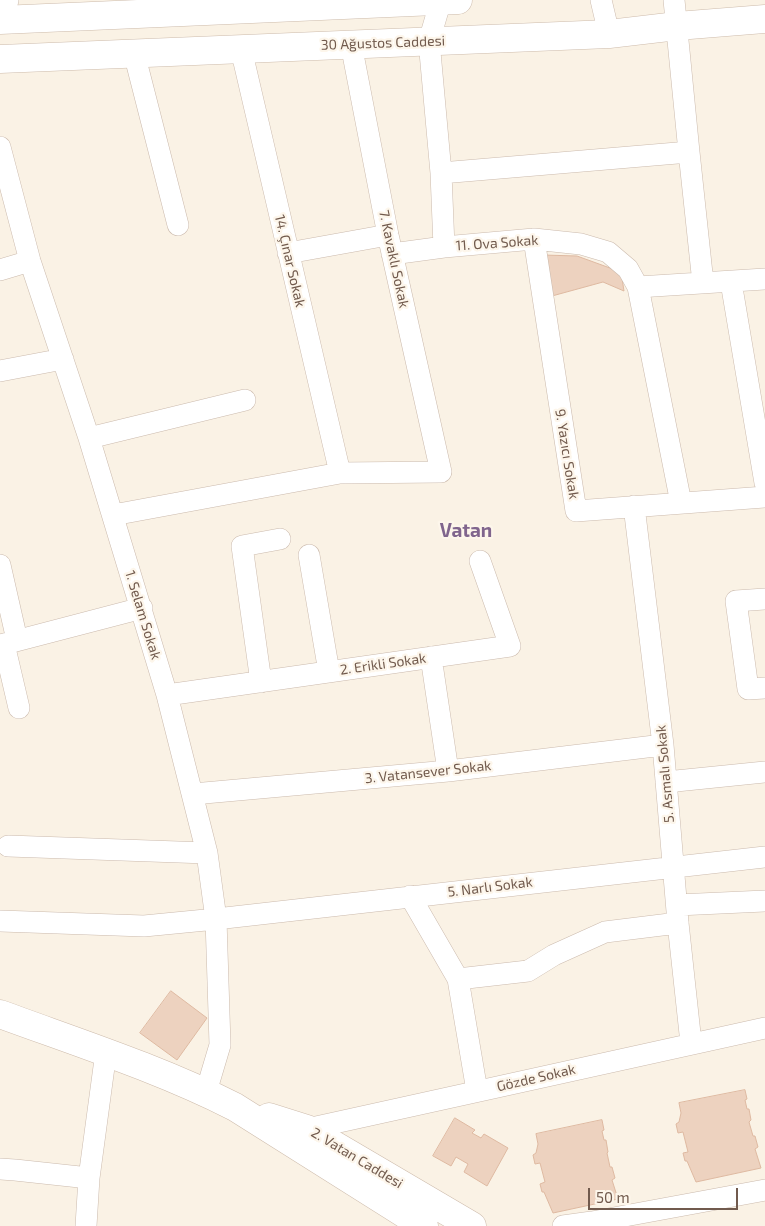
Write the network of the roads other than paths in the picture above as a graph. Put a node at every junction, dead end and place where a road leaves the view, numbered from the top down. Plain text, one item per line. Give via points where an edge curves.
1 (441, 0) edge
2 (458, 0) edge
3 (601, 0) edge
4 (336, 3) edge
5 (4, 13) edge
6 (676, 13) edge
7 (765, 18) edge
8 (609, 34) junction
9 (429, 41) junction
10 (351, 44) junction
11 (241, 49) junction
12 (134, 53) junction
13 (0, 59) edge
14 (0, 147) edge
15 (689, 152) junction
16 (441, 173) junction
17 (178, 225) dead end
18 (534, 239) junction
19 (390, 244) junction
20 (444, 247) junction
21 (288, 253) junction
22 (30, 261) junction
23 (0, 270) edge
24 (765, 280) edge
25 (732, 282) junction
26 (703, 283) junction
27 (638, 286) junction
28 (63, 359) junction
29 (0, 371) edge
30 (245, 400) dead end
31 (89, 438) junction
32 (340, 473) junction
33 (765, 483) edge
34 (765, 497) edge
35 (681, 503) junction
36 (634, 506) junction
37 (112, 515) junction
38 (280, 539) dead end
39 (309, 555) dead end
40 (480, 561) dead end
41 (0, 565) edge
42 (765, 599) edge
43 (142, 608) junction
44 (7, 643) edge
45 (431, 657) junction
46 (329, 672) junction
47 (261, 682) junction
48 (765, 688) edge
49 (167, 695) junction
50 (19, 708) dead end
51 (663, 745) junction
52 (448, 771) junction
53 (765, 772) edge
54 (666, 782) junction
55 (193, 794) junction
56 (8, 846) dead end
57 (207, 853) junction
58 (765, 857) edge
59 (673, 866) junction
60 (410, 896) junction
61 (765, 901) edge
62 (677, 914) junction
63 (216, 919) junction
64 (0, 921) edge
65 (458, 979) junction
66 (0, 1014) edge
67 (765, 1028) edge
68 (692, 1043) junction
69 (106, 1052) junction
70 (477, 1091) junction
71 (206, 1092) junction
72 (235, 1107) junction
73 (307, 1128) junction
74 (0, 1169) edge
75 (89, 1178) junction
76 (765, 1190) edge
77 (86, 1226) edge
78 (424, 1226) edge
79 (472, 1226) edge
80 (563, 1226) edge

1 - 2 main road
1 - 4 main road
1 - 9 street
3 - 8 street
4 - 5 main road
6 - 7 main road, 30 Ağustos Caddesi
6 - 8 main road, 30 Ağustos Caddesi
6 - 15 street
8 - 9 main road, 30 Ağustos Caddesi
9 - 10 main road, 30 Ağustos Caddesi
9 - 16 street
10 - 11 main road, 30 Ağustos Caddesi
10 - 19 street, 7. Kavaklı Sokak
11 - 12 main road, 30 Ağustos Caddesi
11 - 21 street, 14. Çınar Sokak
12 - 13 main road, 30 Ağustos Caddesi
12 - 17 street
14 - 22 street, 1. Selam Sokak
15 - 16 street
15 - 26 street
16 - 20 street
18 - 20 street, 11. Ova Sokak
18 - 27 street, 11. Ova Sokak via 581,244 608,252 628,269
18 - 36 street, 9. Yazıcı Sokak via 576,510
19 - 20 street, 11. Ova Sokak
19 - 21 street, 11. Ova Sokak
19 - 32 street, 7. Kavaklı Sokak via 441,472
21 - 32 street, 14. Çınar Sokak
22 - 23 street
22 - 28 street, 1. Selam Sokak
24 - 25 street
25 - 26 street
25 - 33 street
26 - 27 street
27 - 35 street
28 - 29 street
28 - 31 street, 1. Selam Sokak
30 - 31 street
31 - 37 street, 1. Selam Sokak
32 - 37 street
34 - 35 street, 9. Yazıcı Sokak
35 - 36 street, 9. Yazıcı Sokak
36 - 51 street, 5. Asmalı Sokak
37 - 43 street, 1. Selam Sokak
38 - 47 street via 242,546
39 - 46 street
40 - 45 street, 2. Erikli Sokak via 510,646
41 - 44 street
42 - 48 street via 736,600 748,689
43 - 44 street
43 - 49 street, 1. Selam Sokak
44 - 50 street
45 - 46 street, 2. Erikli Sokak
45 - 52 street
46 - 47 street, 2. Erikli Sokak
47 - 49 street, 2. Erikli Sokak
49 - 55 street, 1. Selam Sokak
51 - 52 street, 3. Vatansever Sokak
51 - 54 street, 5. Asmalı Sokak
52 - 55 street, 3. Vatansever Sokak
53 - 54 street
54 - 59 street, 5. Asmalı Sokak
55 - 57 street, 1. Selam Sokak
56 - 57 street
57 - 63 street, 1. Selam Sokak
58 - 59 street, 5. Narlı Sokak
59 - 60 street, 5. Narlı Sokak
59 - 62 street, 5. Asmalı Sokak
60 - 63 street, 5. Narlı Sokak
60 - 65 street
61 - 62 street
62 - 65 street via 605,932 554,955 528,971
62 - 68 street, 5. Asmalı Sokak
63 - 64 street, 5. Narlı Sokak via 144,926
63 - 71 street, 1. Selam Sokak via 220,1044
65 - 70 street
66 - 69 main road, 2. Vatan Caddesi
67 - 68 street, Gözde Sokak
68 - 70 street, Gözde Sokak
69 - 71 main road, 2. Vatan Caddesi
69 - 75 street
70 - 73 street, Gözde Sokak
71 - 72 main road, 2. Vatan Caddesi
72 - 73 main road, 2. Vatan Caddesi
72 - 78 main road, 2. Vatan Caddesi
73 - 79 main road, 2. Vatan Caddesi
74 - 75 street
75 - 77 street
76 - 80 street

